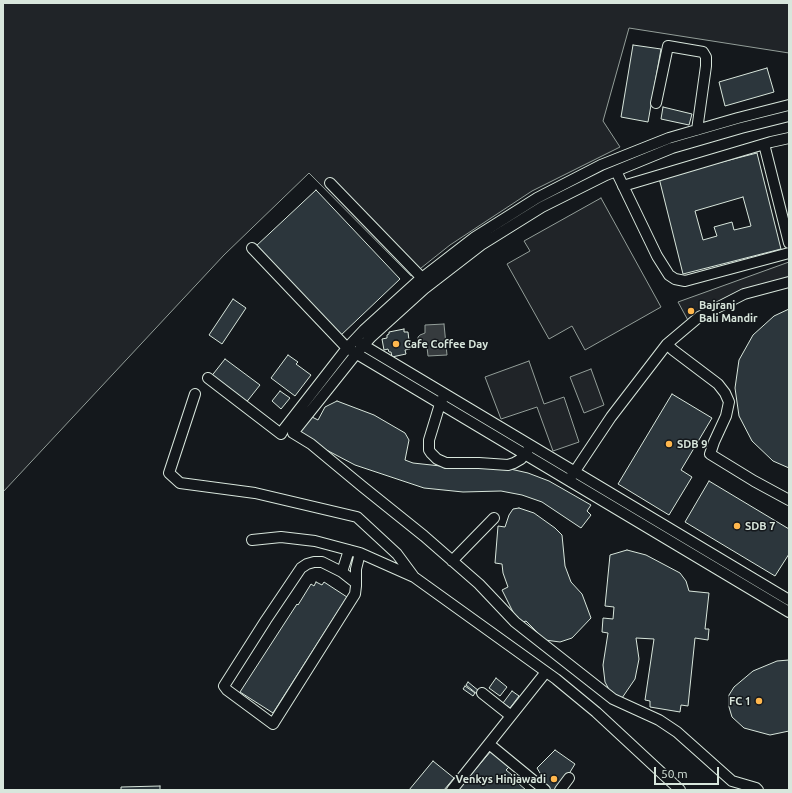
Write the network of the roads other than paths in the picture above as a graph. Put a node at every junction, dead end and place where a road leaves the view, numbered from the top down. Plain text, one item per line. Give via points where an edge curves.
1 (656, 103) dead end
2 (789, 106) edge
3 (789, 116) edge
4 (697, 130) junction
5 (789, 138) edge
6 (764, 144) junction
7 (616, 171) junction
8 (330, 183) dead end
9 (623, 186) junction
10 (789, 243) edge
11 (252, 248) dead end
12 (789, 253) edge
13 (422, 278) junction
14 (789, 282) edge
15 (354, 340) junction
16 (667, 344) junction
17 (363, 346) junction
18 (347, 348) junction
19 (356, 354) junction
20 (208, 378) dead end
21 (195, 394) dead end
22 (443, 399) junction
23 (528, 450) junction
24 (571, 476) junction
25 (789, 500) edge
26 (494, 518) dead end
27 (252, 540) dead end
28 (349, 550) junction
29 (360, 553) junction
30 (452, 561) junction
31 (342, 572) junction
32 (414, 577) junction
33 (356, 583) junction
34 (789, 600) edge
35 (789, 612) edge
36 (546, 672) junction
37 (482, 693) dead end
38 (511, 716) junction
39 (489, 744) junction
40 (570, 778) dead end
41 (452, 790) edge
42 (545, 790) edge
43 (560, 790) edge
44 (680, 790) edge
45 (758, 790) edge

1 - 4 street via 668,46 703,52 706,56 706,66
2 - 4 street
3 - 7 street via 672,148
4 - 13 street via 669,138 602,165 537,198 475,237
5 - 6 street
6 - 9 street
6 - 10 street
7 - 9 street
7 - 17 street via 542,207 481,245 424,288
8 - 13 street
9 - 12 street via 657,256 669,275 675,279 685,281
11 - 18 street
13 - 15 street
14 - 16 street via 744,294 699,317
15 - 17 street
15 - 18 street
16 - 24 street via 611,417
16 - 25 street via 718,384 729,402 710,454
17 - 19 street
17 - 22 street
18 - 19 street
18 - 20 street via 281,434
19 - 22 street
19 - 30 street via 293,433 311,444
21 - 32 street via 169,473 180,483 255,493 357,518 397,554
22 - 23 street
22 - 23 street via 428,446 437,459 446,463 508,465 521,459
23 - 24 street
24 - 34 street
24 - 35 street
26 - 30 street
27 - 28 street via 281,537 315,541
28 - 29 street
28 - 31 street
29 - 32 street
29 - 33 street
30 - 45 street via 515,622 613,699 659,720 732,781
31 - 33 street
31 - 33 street via 322,562 307,564 301,568 224,686 227,690 273,724 355,594
32 - 36 street
36 - 38 street
36 - 44 street via 596,712
37 - 38 street
38 - 39 street
39 - 41 street
39 - 42 street
40 - 43 street

